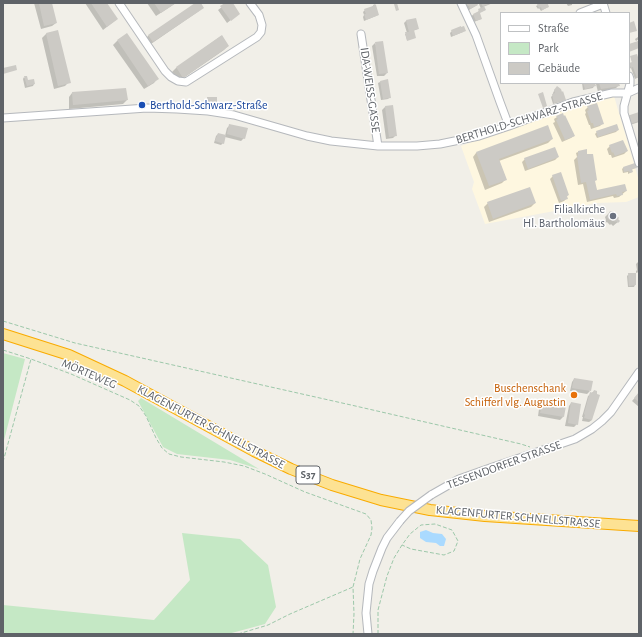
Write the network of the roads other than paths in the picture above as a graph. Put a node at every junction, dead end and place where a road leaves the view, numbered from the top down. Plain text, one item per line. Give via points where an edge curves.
1 (119, 3) edge
2 (250, 3) edge
3 (461, 3) edge
4 (603, 3) edge
5 (582, 12) edge
6 (362, 34) dead end
7 (630, 84) edge
8 (639, 88) edge
9 (628, 93) junction
10 (3, 118) edge
11 (509, 126) junction
12 (378, 146) junction
13 (639, 163) edge
14 (3, 334) edge
15 (639, 372) edge
16 (639, 526) edge
17 (368, 634) edge

1 - 2 street via 165,71 178,81 186,82 257,37 262,25
3 - 11 street via 476,35
4 - 5 street
6 - 12 street, IDA-WEISS-GASSE
7 - 9 street
8 - 9 street
9 - 11 street, BERTHOLD-SCHWARZ-STRASSE via 612,93 573,102
9 - 13 street via 624,113
10 - 12 street, BERTHOLD-SCHWARZ-STRASSE via 177,108 234,115 331,142
11 - 12 street, BERTHOLD-SCHWARZ-STRASSE via 460,141 417,146
14 - 16 highway, KLAGENFURTER SCHNELLSTRASSE / S37 via 69,355 254,452 332,485 374,498 430,510 485,516
15 - 17 street, TESSENDORFER STRASSE, bridge via 610,412 592,429 575,439 458,479 409,511 387,538 373,571 366,613

